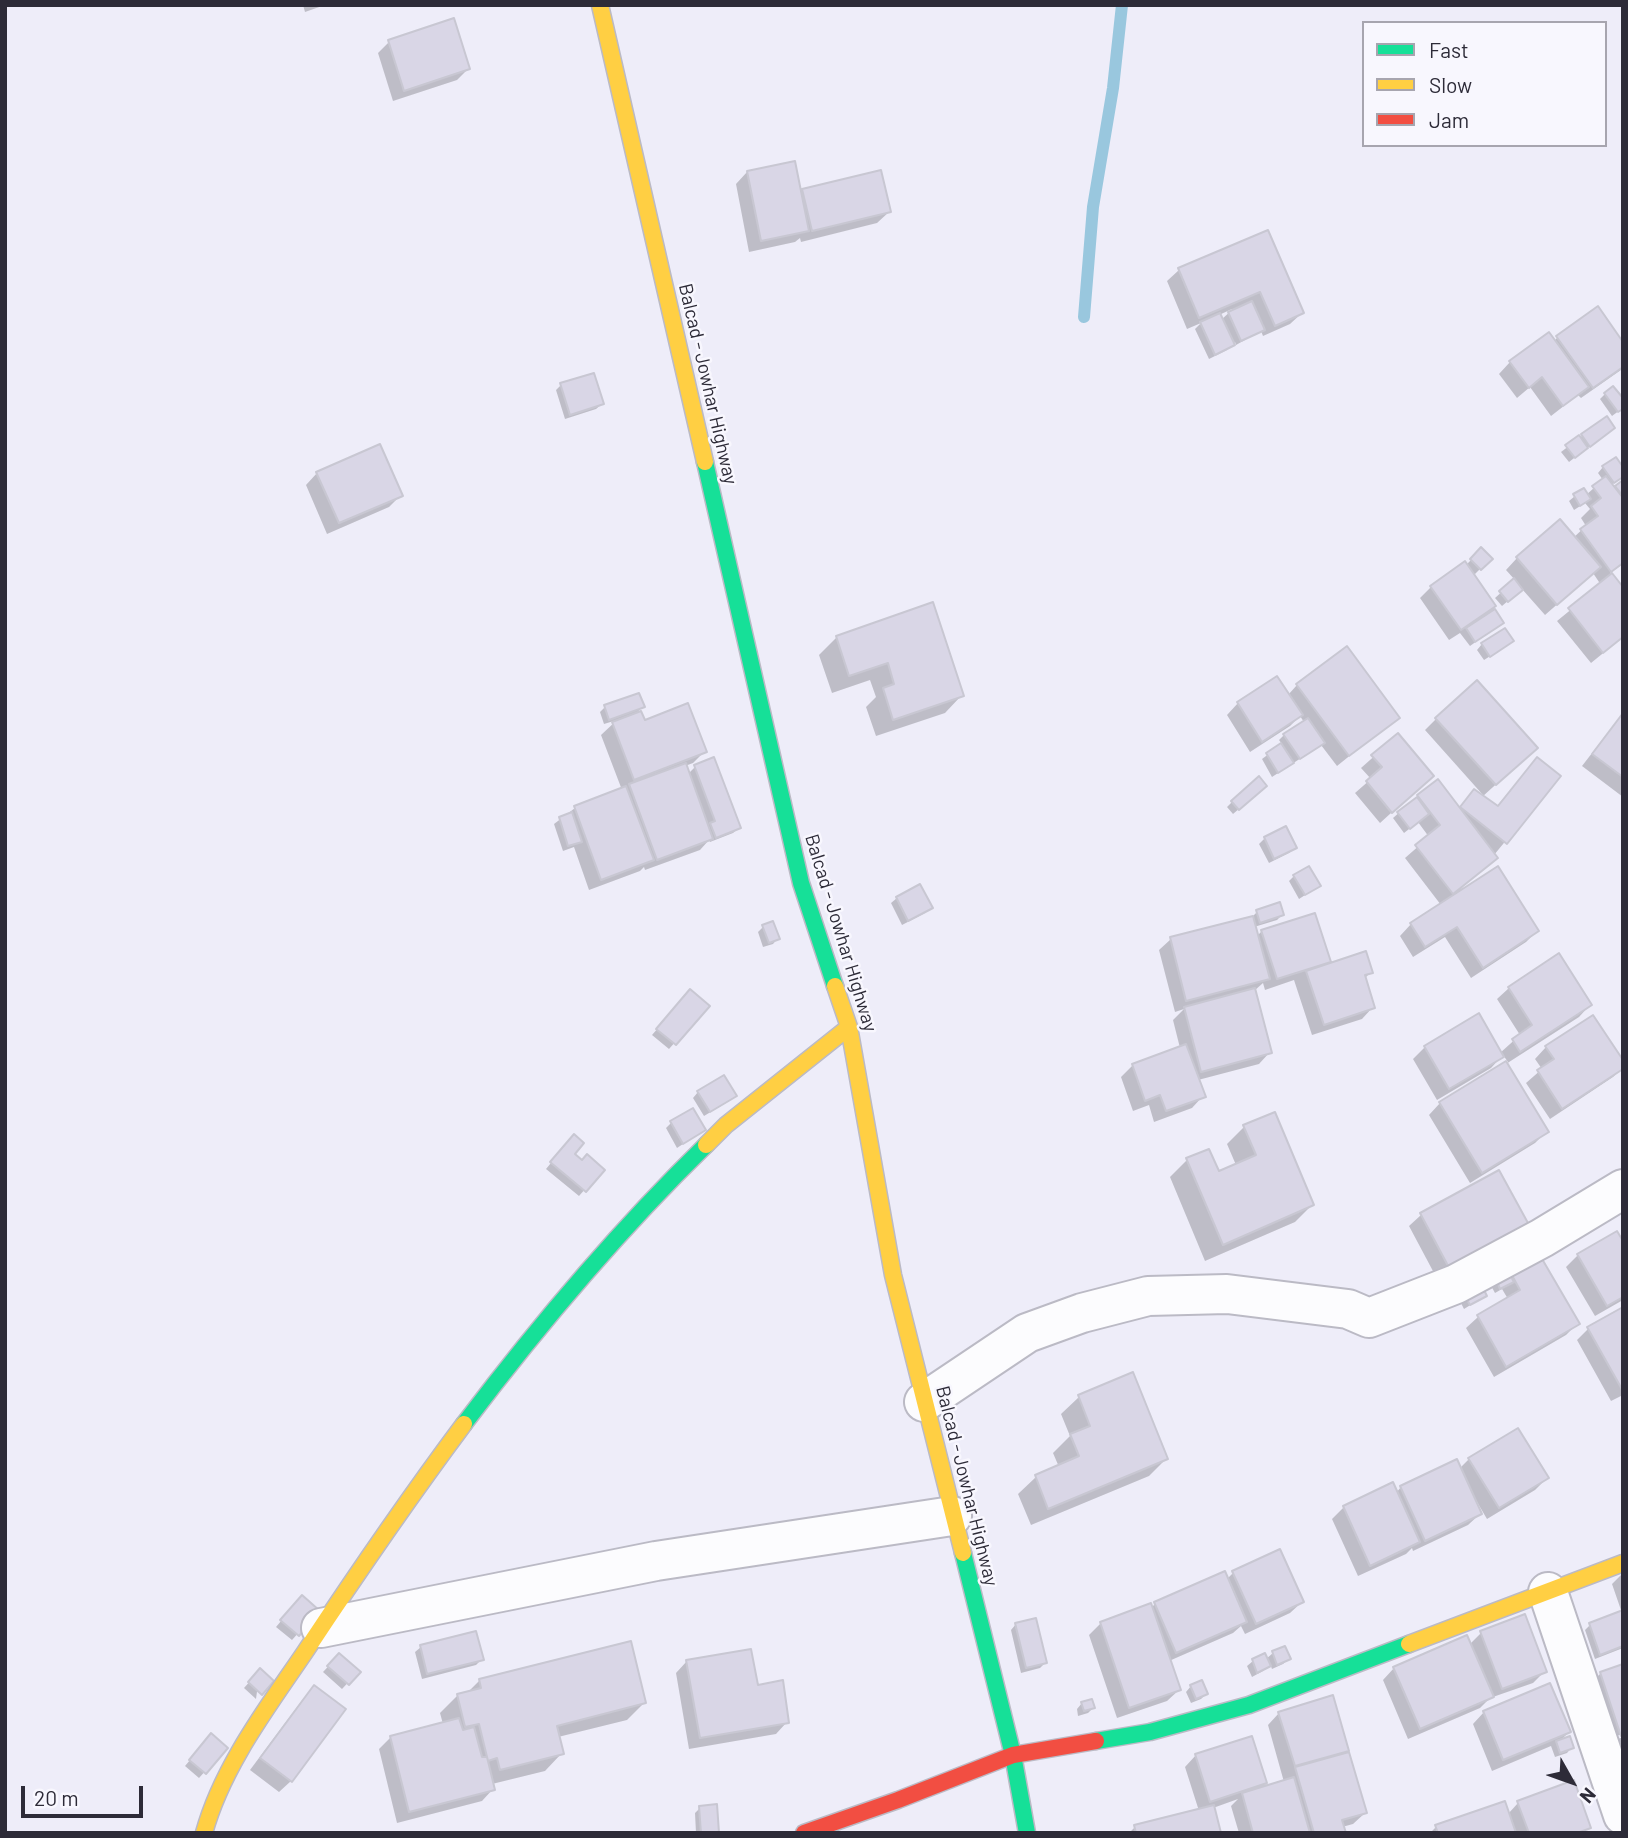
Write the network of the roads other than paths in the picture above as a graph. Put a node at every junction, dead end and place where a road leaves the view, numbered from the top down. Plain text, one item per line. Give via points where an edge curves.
1 (600, 5) edge
2 (849, 1027) junction
3 (1623, 1189) edge
4 (924, 1402) junction
5 (952, 1516) junction
6 (1623, 1563) edge
7 (1548, 1592) junction
8 (321, 1628) junction
9 (1013, 1755) junction
10 (1623, 1815) edge
11 (204, 1833) edge
12 (804, 1833) edge
13 (1027, 1833) edge

1 - 2 street, Balcad - Jowhar Highway via 801,883
2 - 4 street, Balcad - Jowhar Highway via 892,1275
2 - 8 street via 726,1125 661,1189 512,1360 401,1508
3 - 4 street via 1456,1284 1369,1318 1348,1309 1227,1294 1148,1296 1027,1333
4 - 5 street, Balcad - Jowhar Highway
5 - 8 street via 656,1561
5 - 9 street, Balcad - Jowhar Highway
6 - 7 street
7 - 9 street via 1249,1704 1150,1732
7 - 10 street
8 - 11 street via 250,1733 209,1811
9 - 12 street
9 - 13 street, Balcad - Jowhar Highway

